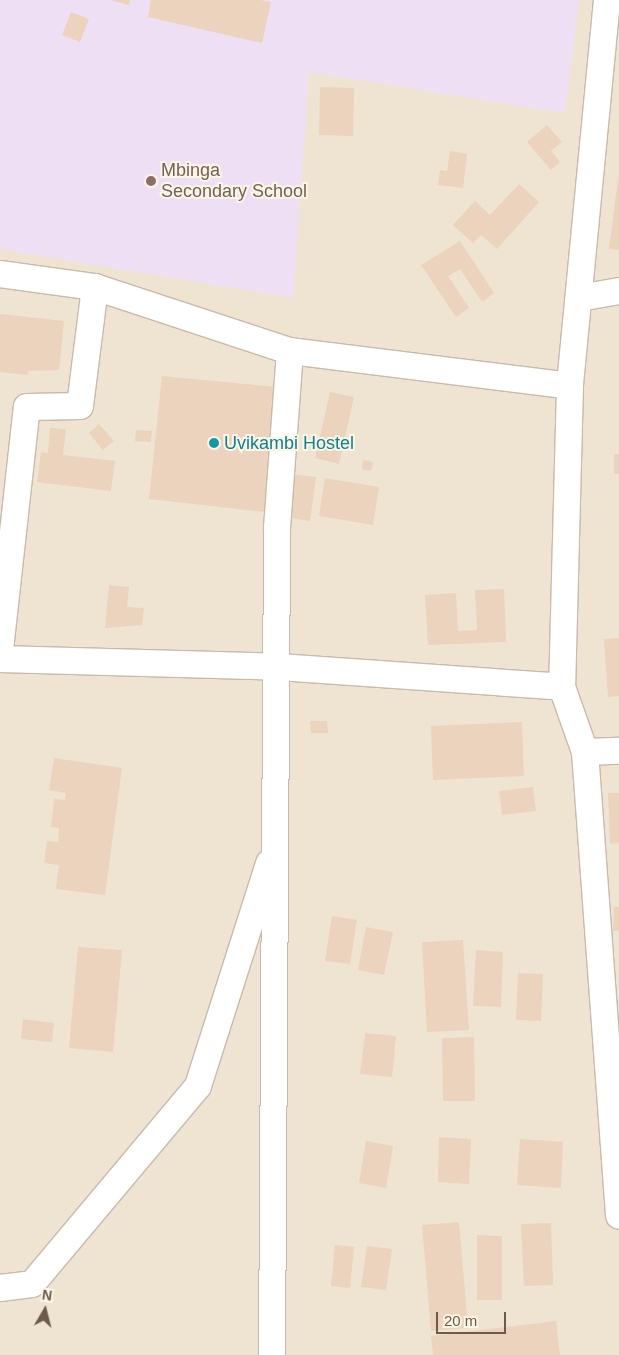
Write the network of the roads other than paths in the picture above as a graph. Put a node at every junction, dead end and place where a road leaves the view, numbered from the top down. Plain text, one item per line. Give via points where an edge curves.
1 (611, 2) edge
2 (0, 274) edge
3 (95, 287) junction
4 (619, 291) edge
5 (579, 298) junction
6 (290, 351) junction
7 (570, 386) junction
8 (0, 650) edge
9 (0, 659) edge
10 (279, 667) junction
11 (562, 687) junction
12 (619, 750) edge
13 (585, 752) junction
14 (278, 836) junction
15 (619, 1216) edge
16 (0, 1288) edge
17 (272, 1355) edge

1 - 5 street
2 - 3 street
3 - 6 street
3 - 8 street via 80,406 27,407
4 - 5 street
5 - 7 street
6 - 7 street
6 - 10 street via 277,528
7 - 11 street
9 - 10 street
10 - 11 street
10 - 14 street
11 - 13 street
12 - 13 street
13 - 15 street
14 - 16 street via 198,1086 32,1284
14 - 17 street

